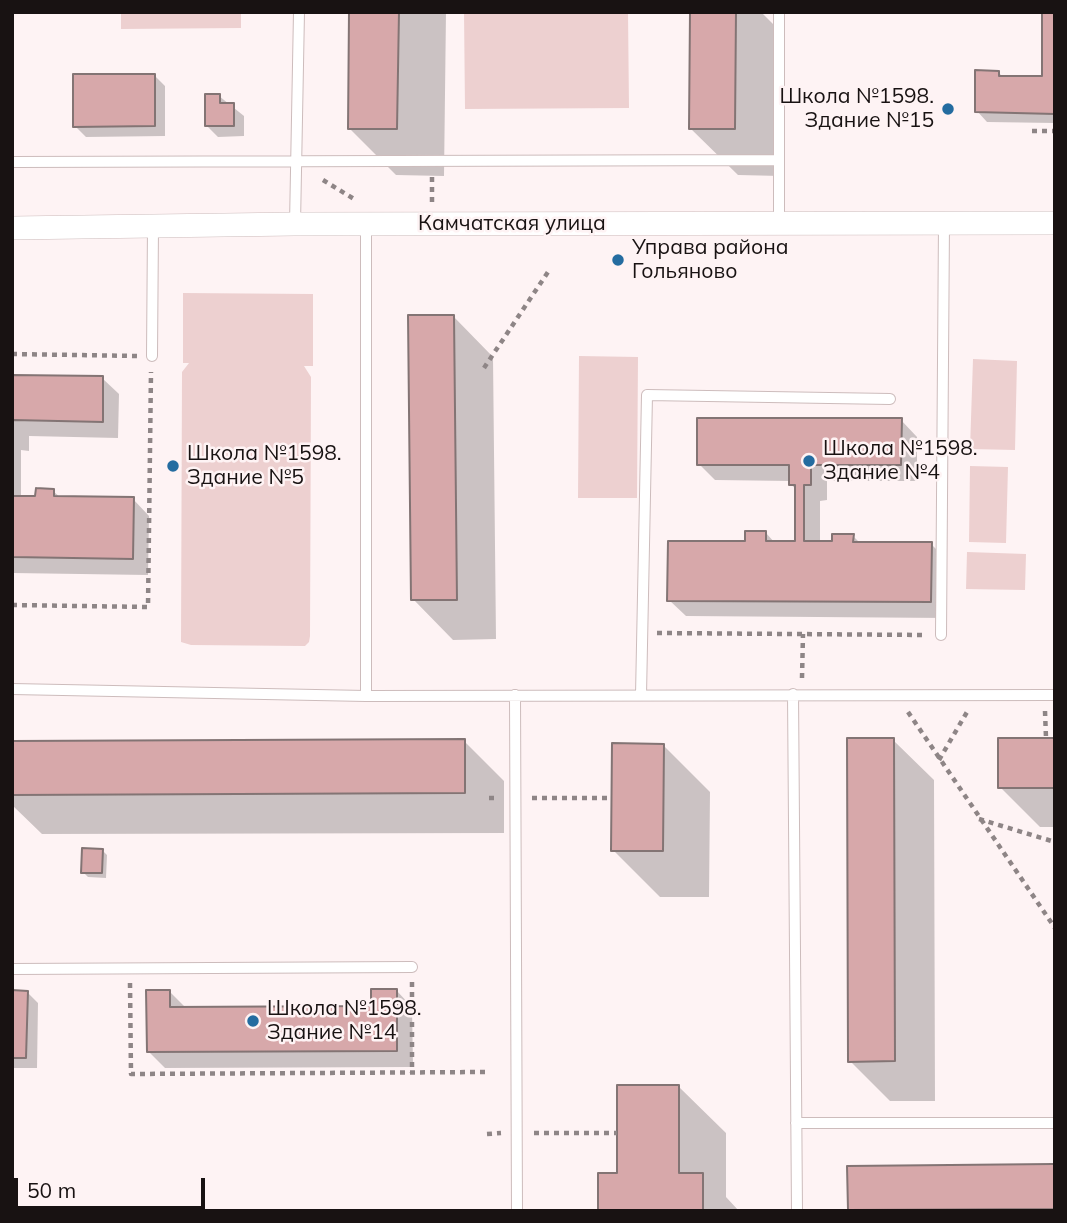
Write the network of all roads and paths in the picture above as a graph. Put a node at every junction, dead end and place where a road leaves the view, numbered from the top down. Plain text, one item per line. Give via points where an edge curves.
1 (299, 12) edge
2 (779, 12) edge
3 (1032, 131) dead end
4 (1055, 131) edge
5 (779, 160) junction
6 (12, 162) edge
7 (432, 162) junction
8 (296, 163) junction
9 (359, 202) dead end
10 (432, 203) dead end
11 (779, 223) junction
12 (944, 223) junction
13 (1055, 223) edge
14 (295, 225) junction
15 (366, 225) junction
16 (153, 226) junction
17 (12, 228) edge
18 (548, 272) dead end
19 (12, 354) edge
20 (152, 356) junction
21 (484, 368) dead end
22 (890, 399) dead end
23 (12, 605) edge
24 (642, 632) junction
25 (803, 634) junction
26 (941, 635) joint
27 (12, 689) edge
28 (798, 693) junction
29 (516, 695) junction
30 (641, 695) junction
31 (1055, 695) edge
32 (366, 696) junction
33 (902, 703) dead end
34 (972, 703) dead end
35 (1045, 703) dead end
36 (1046, 738) dead end
37 (939, 760) junction
38 (489, 798) dead end
39 (516, 798) junction
40 (611, 798) dead end
41 (979, 819) junction
42 (1055, 842) edge
43 (1055, 928) edge
44 (412, 967) joint
45 (12, 969) edge
46 (130, 969) junction
47 (487, 1072) dead end
48 (412, 1073) junction
49 (796, 1123) junction
50 (1055, 1123) edge
51 (517, 1133) junction
52 (617, 1133) dead end
53 (487, 1134) dead end
54 (517, 1211) edge
55 (797, 1211) edge

1 - 8 lane
2 - 5 lane
3 - 4 path
5 - 7 lane
5 - 11 lane
6 - 8 lane
7 - 8 lane
7 - 10 path
8 - 9 path
8 - 14 lane
11 - 12 street, Камчатская улица
11 - 15 street, Камчатская улица
12 - 13 street, Камчатская улица
12 - 26 lane
14 - 15 street, Камчатская улица
14 - 16 street, Камчатская улица
15 - 32 lane
16 - 17 street, Камчатская улица
16 - 20 lane
18 - 21 path
19 - 20 path
20 - 23 path via 148,607
22 - 24 lane via 647,395
24 - 25 path
24 - 30 lane
25 - 26 path
25 - 28 path
27 - 32 lane
28 - 30 lane
28 - 31 lane
28 - 49 lane
29 - 30 lane
29 - 32 lane
29 - 39 lane
33 - 37 path
34 - 37 path
35 - 36 path
37 - 41 path
38 - 39 path
39 - 40 path
39 - 51 lane
41 - 42 path
41 - 43 path
44 - 46 lane
44 - 48 path
45 - 46 lane
46 - 48 path via 131,1074
47 - 48 path
49 - 50 lane
49 - 55 lane
51 - 52 path
51 - 53 path
51 - 54 lane

